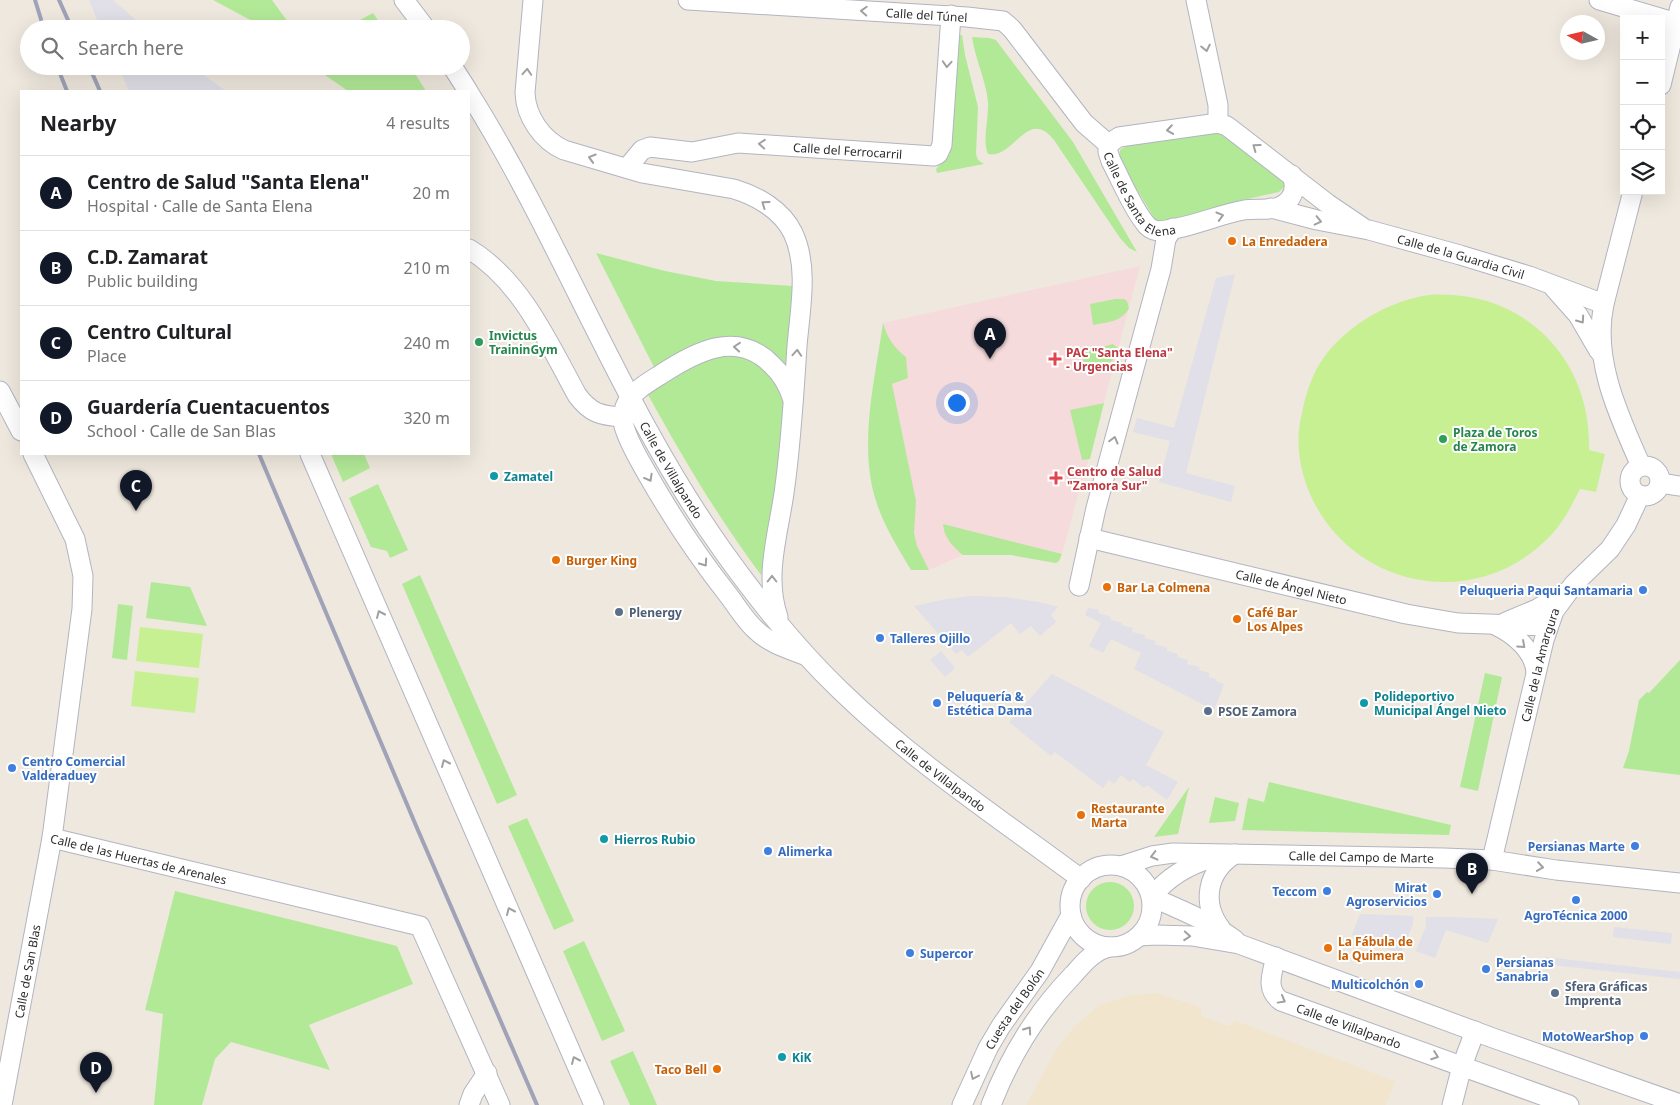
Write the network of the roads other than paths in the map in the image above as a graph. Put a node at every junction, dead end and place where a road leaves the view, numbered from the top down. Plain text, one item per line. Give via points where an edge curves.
1 (404, 0) edge
2 (533, 0) edge
3 (688, 0) edge
4 (1196, 0) edge
5 (1599, 0) edge
6 (913, 7) edge
7 (951, 15) junction
8 (1679, 18) edge
9 (419, 20) edge
10 (1665, 71) edge
11 (458, 75) edge
12 (467, 90) edge
13 (470, 96) edge
14 (1218, 123) junction
15 (1108, 144) junction
16 (627, 168) junction
17 (1292, 175) junction
18 (1632, 195) edge
19 (1271, 208) junction
20 (1173, 228) junction
21 (1369, 230) junction
22 (470, 250) edge
23 (1552, 285) junction
24 (1604, 304) junction
25 (1603, 359) junction
26 (0, 391) edge
27 (630, 397) junction
28 (793, 401) junction
29 (623, 417) junction
30 (20, 429) edge
31 (33, 455) edge
32 (310, 455) edge
33 (1641, 466) junction
34 (1660, 483) junction
35 (1680, 486) edge
36 (1640, 496) junction
37 (1088, 538) junction
38 (1574, 584) junction
39 (1079, 586) dead end
40 (1495, 625) junction
41 (782, 626) junction
42 (1548, 626) junction
43 (810, 658) junction
44 (1536, 673) junction
45 (52, 838) junction
46 (1229, 854) junction
47 (1492, 860) junction
48 (1121, 866) junction
49 (1081, 879) junction
50 (1680, 883) edge
51 (1152, 897) junction
52 (1071, 915) junction
53 (1221, 929) junction
54 (1139, 936) junction
55 (1239, 944) junction
56 (1108, 947) junction
57 (1276, 957) junction
58 (1475, 1031) junction
59 (1462, 1066) junction
60 (486, 1072) junction
61 (1680, 1104) edge
62 (2, 1105) edge
63 (469, 1105) edge
64 (500, 1105) edge
65 (594, 1105) edge
66 (962, 1105) edge
67 (990, 1105) edge
68 (1452, 1105) edge
69 (1569, 1105) edge

1 - 9 street
16 -> 2 street via 560,148 532,119 525,93
6 -> 3 street, Calle del Túnel
4 -> 14 street via 1218,105
5 - 8 street
6 - 7 street, Calle del Túnel
7 - 15 street, Calle del Túnel via 1002,22 1012,29 1084,123
7 -> 16 street, Calle del Ferrocarril via 942,145 934,156 738,143 692,152 650,147 642,150
8 - 10 street
11 - 12 street
13 - 27 street, Calle de Villalpando
14 -> 15 street, Calle de Santa Elena via 1119,137
17 -> 14 street, Calle de la Guardia Civil via 1227,126
15 - 20 street, Calle de Santa Elena via 1111,161 1146,224 1158,231
28 -> 16 street via 801,268 800,253 792,231 770,208 746,193
17 - 19 street, Calle de la Guardia Civil via 1295,190 1279,206
17 - 21 street, Calle de la Guardia Civil via 1328,204
18 - 24 street
20 -> 19 street, Calle de la Guardia Civil via 1244,210
19 -> 21 street, Calle de la Guardia Civil
37 -> 20 street, Calle de Santa Elena via 1161,269 1166,239
21 - 23 street, Calle de la Guardia Civil
22 - 29 street, Calle de Villalpando via 492,267 526,306 584,404 600,414
23 - 24 street, Calle de la Guardia Civil
23 -> 25 street via 1584,323
24 - 25 street via 1600,339
25 - 33 street via 1618,409
26 - 30 street
28 -> 27 street via 781,374 768,360 753,350 736,346 714,348 688,358
27 - 29 street, Calle de Villalpando
27 - 41 street, Calle de Villalpando via 706,526
41 -> 28 street via 775,607 771,576 784,494
29 -> 43 street, Calle de Villalpando via 633,448 663,502 722,588 758,632
31 - 45 street, Calle de las Huertas de Arenales via 75,539 83,576 82,609
65 -> 32 street
33 - 34 street via 1655,469
33 - 36 street via 1633,471 1629,480 1632,490
34 - 35 street
34 - 36 street via 1651,495
36 - 38 street, Calle de la Amargura via 1610,549
37 - 39 street, Calle de Santa Elena
37 - 40 street, Calle de Ángel Nieto via 1406,614 1458,623
38 - 40 street, Calle de Ángel Nieto via 1544,606
38 - 42 street, Calle de la Amargura via 1554,611
40 - 42 street, Calle de Ángel Nieto
40 -> 44 street via 1528,650
41 - 43 street, Calle de Villalpando
42 - 44 street, Calle de la Amargura
43 - 49 street, Calle de Villalpando via 842,692 962,794
44 - 47 street, Calle de la Amargura
45 - 60 street, Calle de las Huertas de Arenales via 420,926
45 - 62 street, Calle de San Blas
46 - 47 street, Calle del Campo de Marte
46 -> 48 street, Calle del Campo de Marte via 1167,853
46 - 51 street, Calle del Campo de Marte via 1204,860 1183,870
46 - 53 street via 1211,883 1209,907
47 -> 50 street, Calle del Campo de Marte
48 - 49 street via 1102,866
48 - 51 street via 1142,878
49 - 52 street via 1073,893
51 - 53 street
51 - 54 street via 1148,924
52 - 56 street via 1082,934
52 -> 66 street, Cuesta del Bolón via 1044,965 988,1048
53 - 55 street
54 -> 55 street via 1192,936
54 - 56 street via 1124,945
55 - 57 street
67 -> 56 street, Cuesta del Bolón via 1015,1052 1052,998 1090,958
57 - 58 street
57 -> 59 street, Calle de Villalpando via 1271,985 1272,992 1281,1001
58 - 59 street
58 - 61 street
59 - 68 street
59 - 69 street, Calle de Villalpando
60 - 63 street
60 - 64 street, Calle de las Huertas de Arenales

